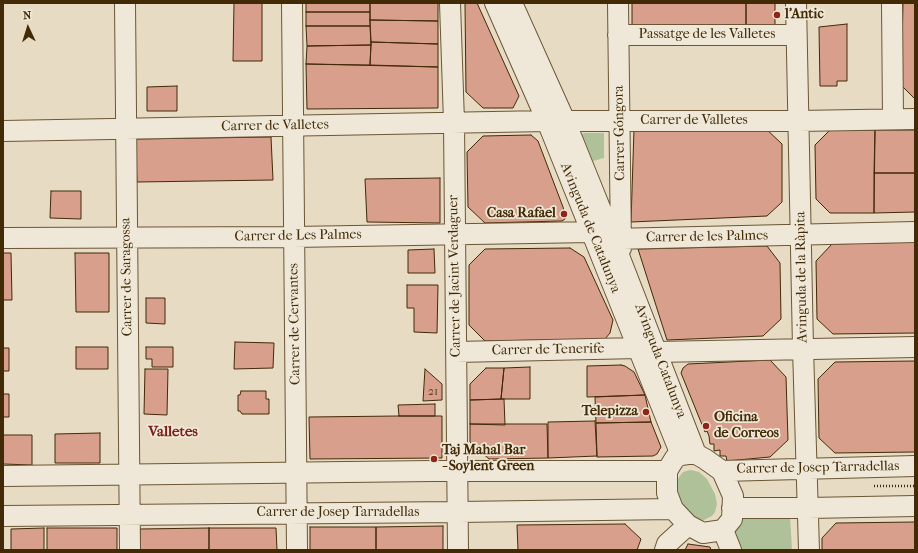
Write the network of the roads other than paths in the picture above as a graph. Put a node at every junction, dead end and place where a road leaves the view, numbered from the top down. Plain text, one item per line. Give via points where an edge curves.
1 (124, 3) edge
2 (292, 3) edge
3 (450, 3) edge
4 (495, 3) edge
5 (512, 3) edge
6 (618, 3) edge
7 (796, 3) edge
8 (892, 3) edge
9 (618, 35) junction
10 (796, 35) junction
11 (893, 119) junction
12 (915, 119) edge
13 (619, 120) junction
14 (556, 121) junction
15 (799, 121) junction
16 (454, 122) junction
17 (292, 126) junction
18 (126, 129) junction
19 (3, 130) edge
20 (592, 232) junction
21 (915, 232) edge
22 (455, 234) junction
23 (801, 235) junction
24 (127, 237) junction
25 (294, 237) junction
26 (3, 238) edge
27 (616, 238) junction
28 (621, 262) joint
29 (915, 347) edge
30 (803, 348) junction
31 (647, 350) junction
32 (456, 352) junction
33 (688, 455) junction
34 (915, 466) edge
35 (806, 469) junction
36 (722, 470) junction
37 (458, 471) junction
38 (667, 471) junction
39 (296, 472) junction
40 (129, 474) junction
41 (3, 476) edge
42 (915, 506) edge
43 (673, 508) junction
44 (732, 508) junction
45 (808, 508) junction
46 (458, 512) junction
47 (296, 513) junction
48 (129, 514) junction
49 (3, 516) edge
50 (688, 525) junction
51 (723, 530) junction
52 (130, 550) edge
53 (297, 550) edge
54 (458, 550) edge
55 (665, 550) edge
56 (731, 550) edge
57 (809, 550) edge

1 - 18 street, Carrer de Saragossa
2 - 17 street, Carrer de Cervantes
3 - 16 street, Carrer de Jacint Verdaguer
4 - 14 street, Avinguda de Catalunya
5 - 14 street
6 - 9 street, Carrer Góngora
7 - 10 street, Avinguda de la Ràpita
8 - 11 street
9 - 10 street, Passatge de les Valletes
9 - 13 street, Carrer Góngora
10 - 15 street, Avinguda de la Ràpita
11 - 12 street, Carrer de Valletes
11 - 15 street, Carrer de Valletes
13 - 14 street, Carrer de Valletes
13 - 15 street, Carrer de Valletes
13 - 27 street, Carrer Góngora
14 - 16 street, Carrer de Valletes
14 - 20 street, Avinguda de Catalunya
14 - 27 street
15 - 23 street, Avinguda de la Ràpita
16 - 17 street, Carrer de Valletes
16 - 22 street, Carrer de Jacint Verdaguer
17 - 18 street, Carrer de Valletes
17 - 25 street, Carrer de Cervantes
18 - 19 street, Carrer de Valletes
18 - 24 street, Carrer de Saragossa
20 - 22 street, Carrer de Les Palmes
20 - 31 street, Avinguda de Catalunya
21 - 23 street, Carrer de les Palmes
22 - 25 street, Carrer de Les Palmes
22 - 32 street, Carrer de Jacint Verdaguer
23 - 27 street, Carrer de les Palmes
23 - 30 street, Avinguda de la Ràpita
24 - 25 street, Carrer de Les Palmes
24 - 26 street, Carrer de Les Palmes
24 - 40 street, Carrer de Saragossa
25 - 39 street, Carrer de Cervantes
27 - 28 street, Carrer Góngora
28 - 31 street, Avinguda Catalunya
29 - 30 street, Carrer de Tenerife
30 - 31 street, Carrer de Tenerife
30 - 35 street, Avinguda de la Ràpita
31 - 32 street, Carrer de Tenerife
31 - 33 street, Avinguda de Catalunya
32 - 37 street, Carrer de Jacint Verdaguer
33 - 36 street via 705,458
33 - 38 street via 675,458
34 - 35 street, Carrer de Josep Tarradellas
35 - 36 street, Carrer de Josep Tarradellas
35 - 45 street, Avinguda de la Ràpita
36 - 44 street via 733,496
37 - 38 street
37 - 39 street
37 - 46 street, Carrer de Jacint Verdaguer
38 - 43 street via 667,493
39 - 40 street
39 - 47 street, Carrer de Cervantes
40 - 41 street
40 - 48 street, Carrer de Saragossa
42 - 45 street
43 - 46 street, Carrer de Josep Tarradellas
43 - 50 street
44 - 45 street
44 - 51 street via 732,519
45 - 57 street, Avinguda de la Ràpita
46 - 47 street, Carrer de Josep Tarradellas
46 - 54 street, Carrer de Jacint Verdaguer
47 - 48 street, Carrer de Josep Tarradellas
47 - 53 street, Carrer de Cervantes
48 - 49 street, Carrer de Josep Tarradellas
48 - 52 street, Carrer de Saragossa
50 - 51 street via 703,533
50 - 55 street via 667,544
51 - 56 street

